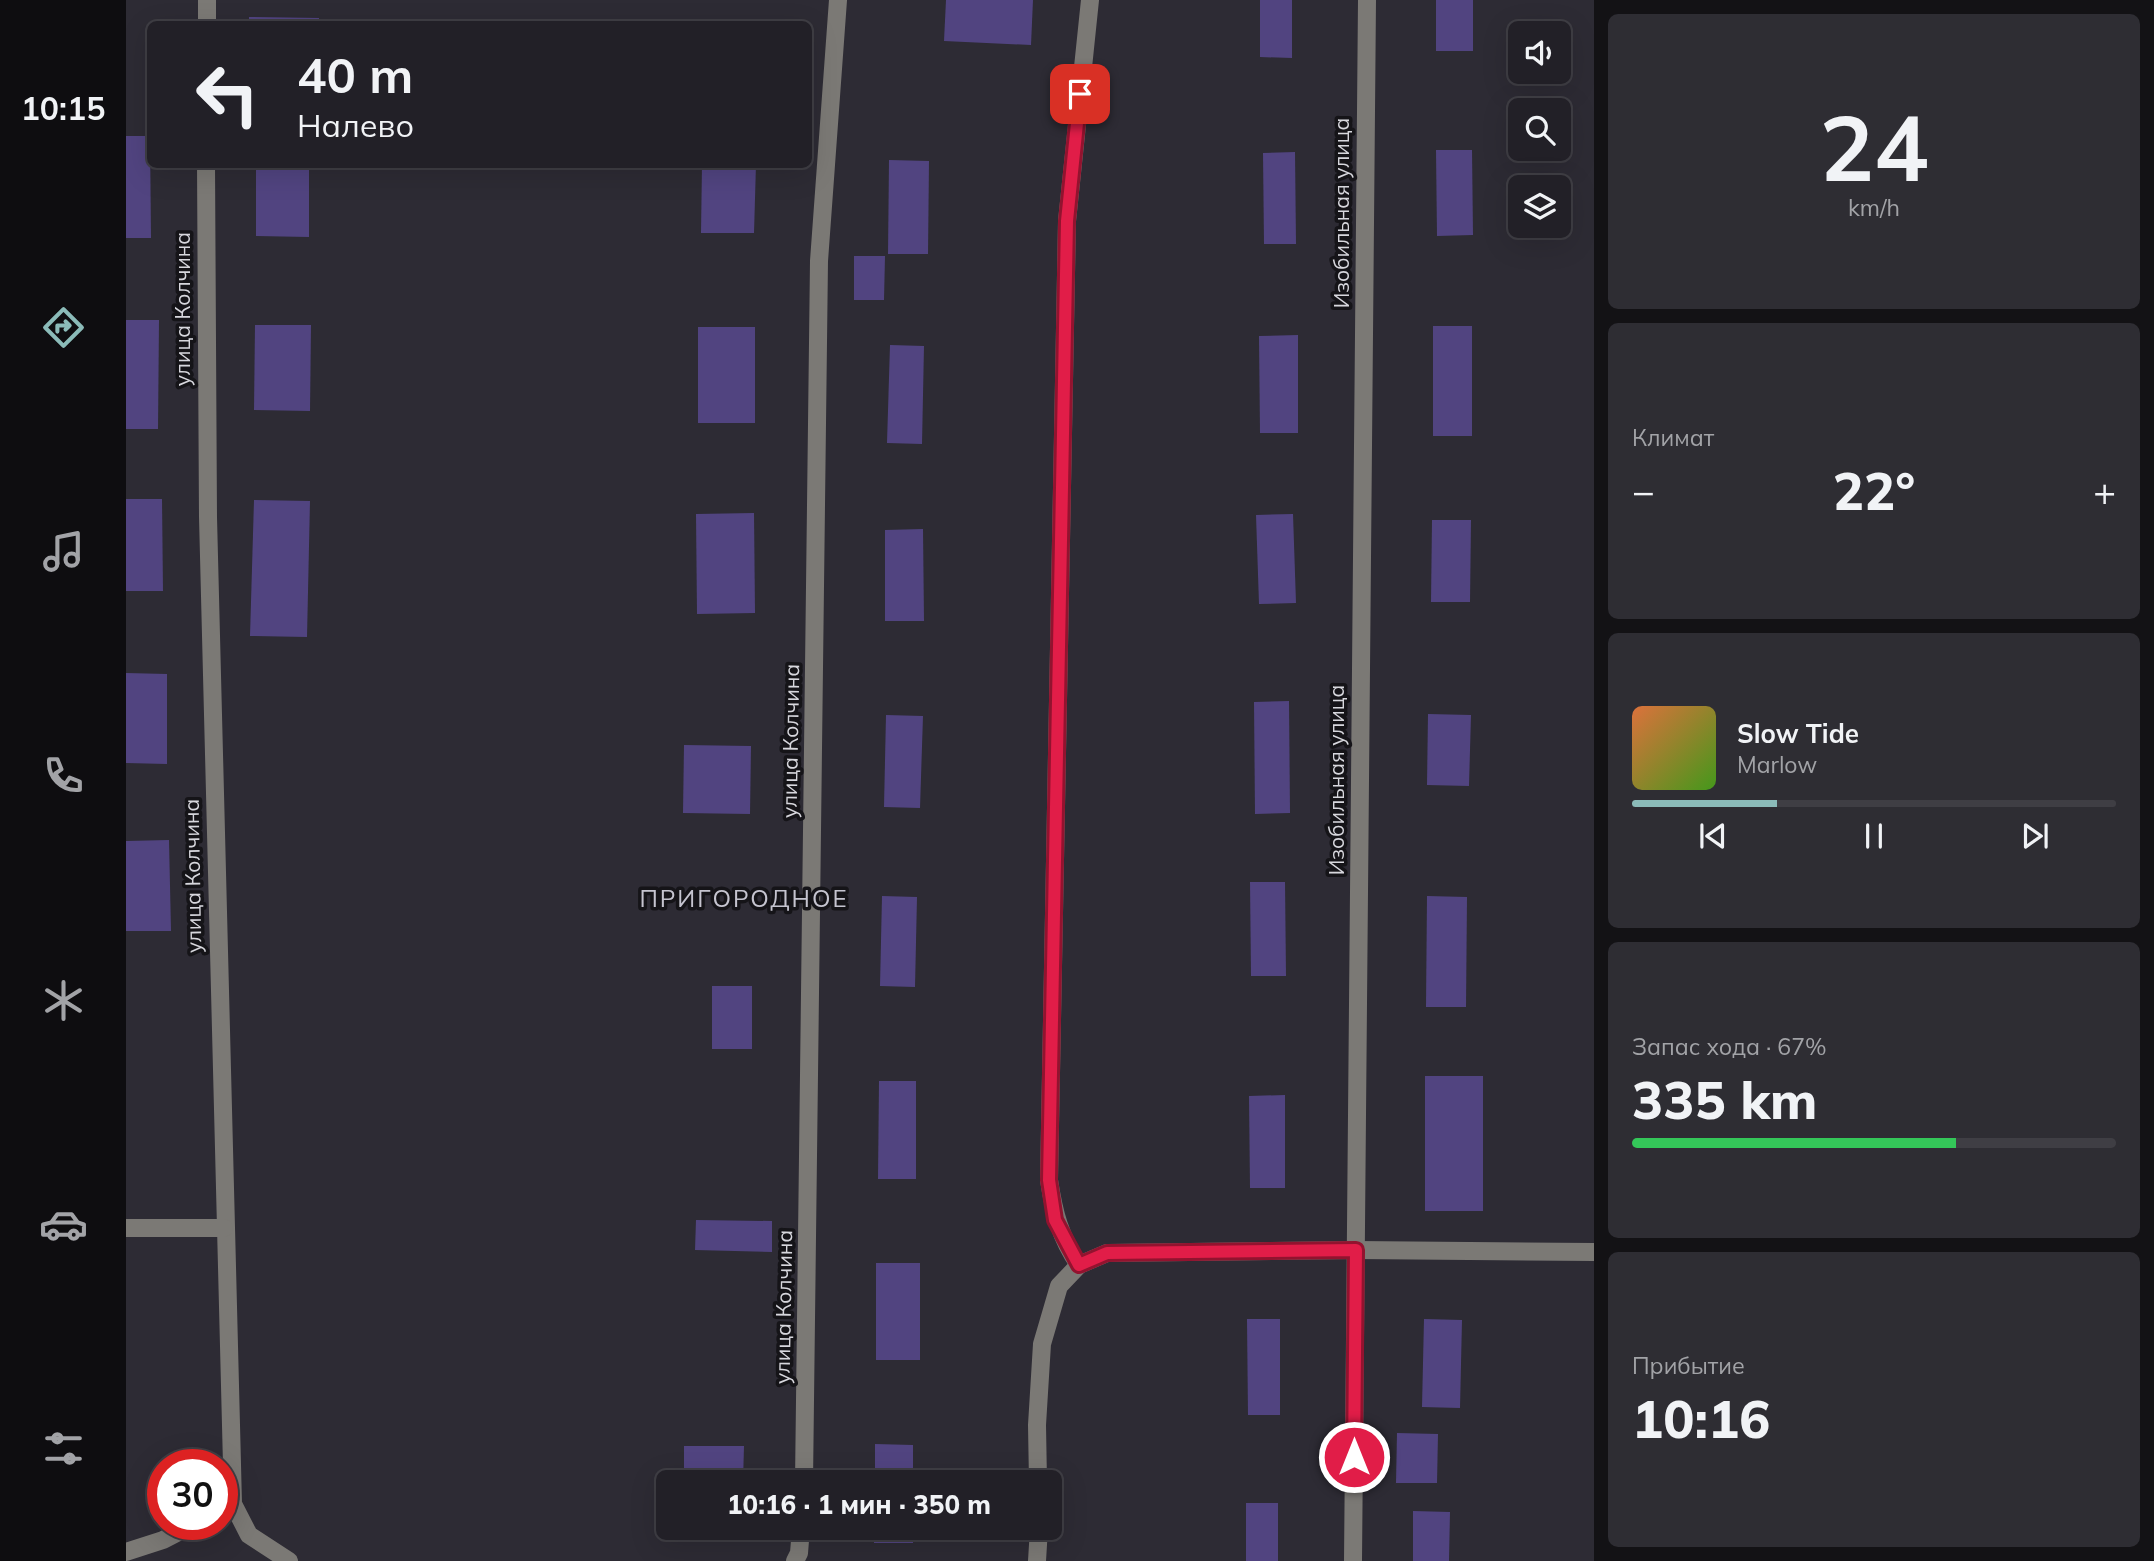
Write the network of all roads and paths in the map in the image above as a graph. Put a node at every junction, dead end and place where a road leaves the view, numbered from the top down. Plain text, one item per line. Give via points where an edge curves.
1 (207, 0) edge
2 (838, 0) edge
3 (1090, 0) edge
4 (1367, 0) edge
5 (207, 21) edge
6 (205, 168) edge
7 (126, 1228) edge
8 (224, 1228) junction
9 (1356, 1250) junction
10 (1594, 1252) edge
11 (1079, 1265) junction
12 (227, 1449) edge
13 (804, 1470) edge
14 (1038, 1470) edge
15 (238, 1520) edge
16 (163, 1540) edge
17 (800, 1540) edge
18 (1038, 1540) edge
19 (126, 1552) edge
20 (289, 1561) edge
21 (795, 1561) edge
22 (1037, 1561) edge
23 (1353, 1561) edge

1 - 5 street
2 - 13 street, улица Колчина via 819,261
3 - 11 street via 1067,221 1049,1180 1055,1220
4 - 9 street, Изобильная улица
6 - 8 street, улица Колчина
7 - 8 street
8 - 12 street, улица Колчина
9 - 10 street
9 - 11 street via 1107,1253
9 - 23 street, Изобильная улица
11 - 14 street via 1059,1286 1042,1345
15 - 20 street, улица Колчина via 249,1535
16 - 19 street
17 - 21 street
18 - 22 street

